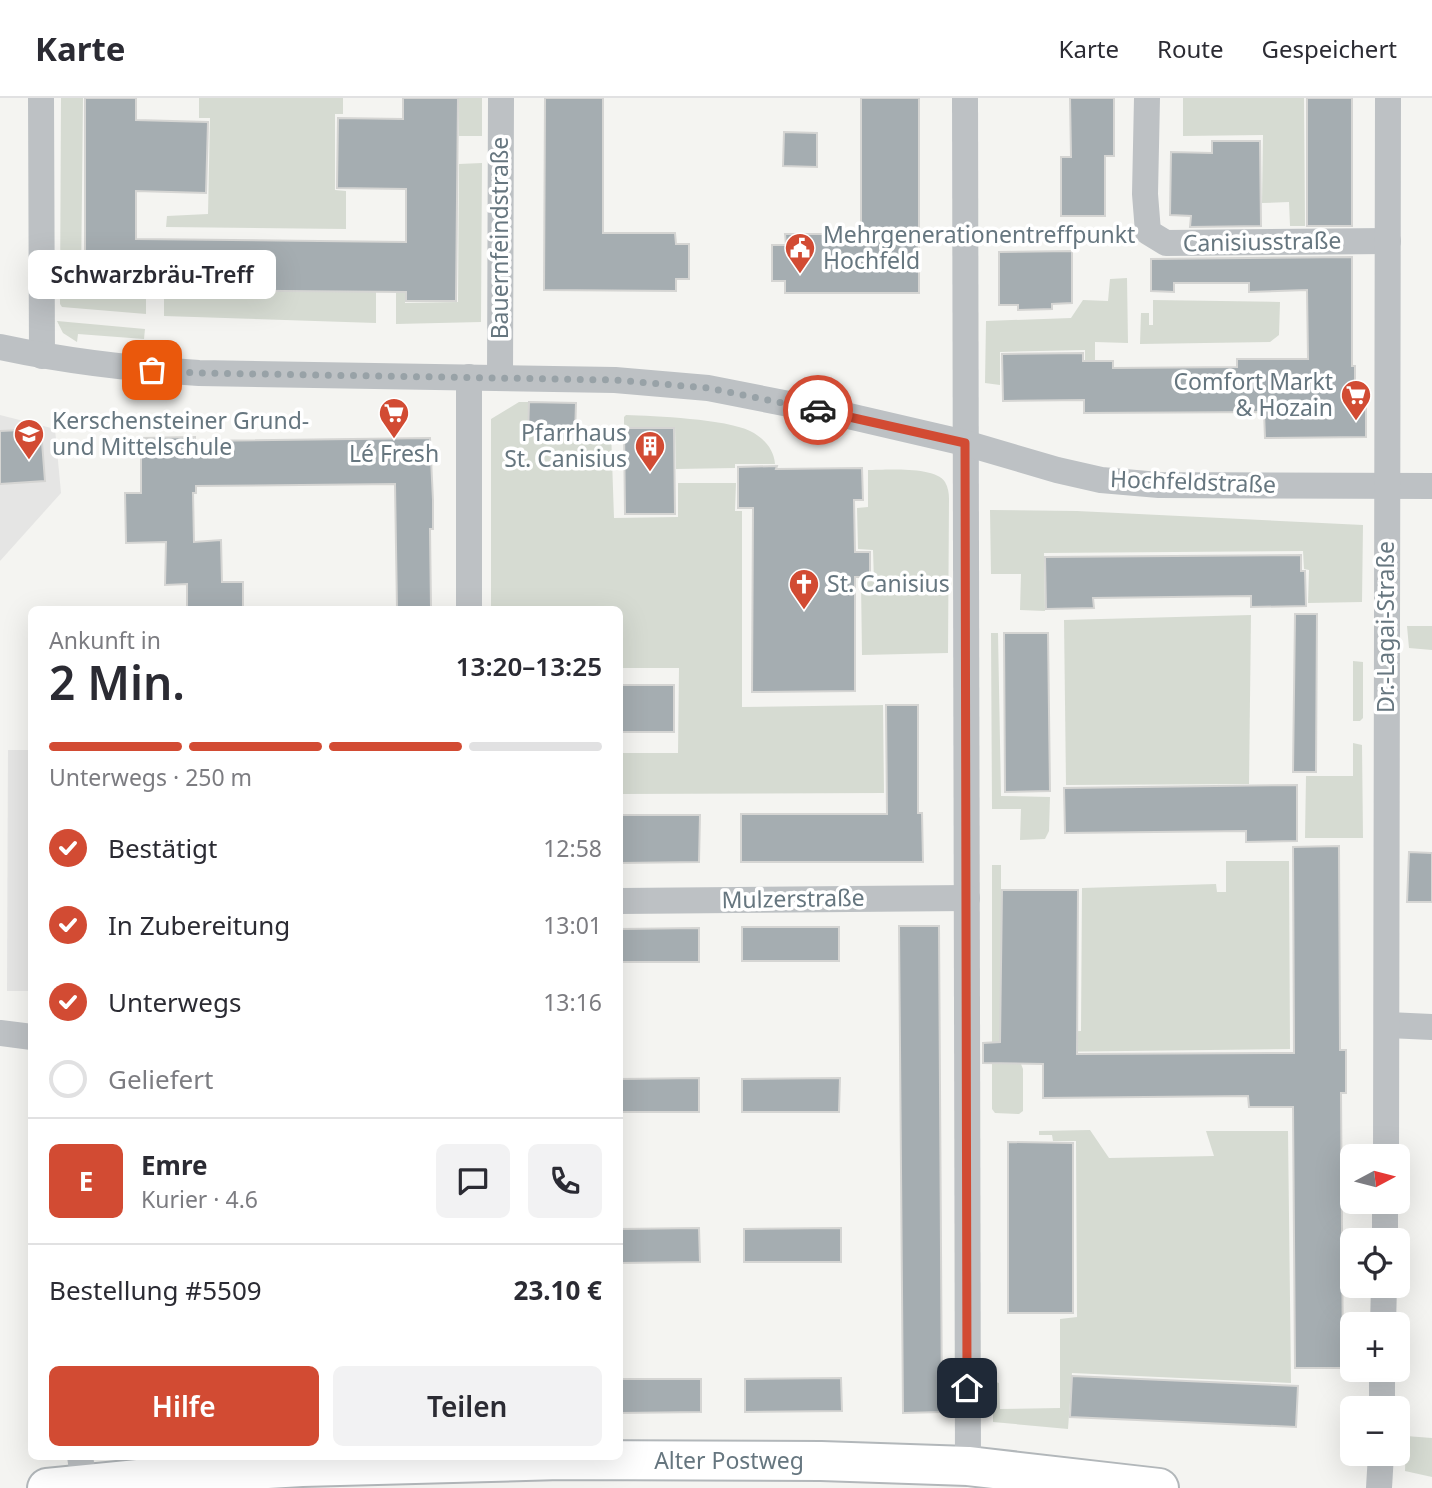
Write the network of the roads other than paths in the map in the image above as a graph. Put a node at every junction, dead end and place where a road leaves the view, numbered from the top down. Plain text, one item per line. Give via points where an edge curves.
1 (41, 98) edge
2 (501, 98) edge
3 (965, 98) edge
4 (1147, 98) edge
5 (1388, 98) edge
6 (1388, 240) junction
7 (0, 347) edge
8 (42, 356) junction
9 (469, 377) junction
10 (500, 378) junction
11 (965, 443) junction
12 (1386, 486) junction
13 (1432, 486) edge
14 (469, 606) edge
15 (967, 898) junction
16 (623, 901) edge
17 (1388, 1025) junction
18 (1432, 1027) edge
19 (0, 1033) edge
20 (28, 1036) edge
21 (1386, 1144) edge
22 (416, 1460) edge
23 (623, 1460) edge
24 (199, 1464) edge
25 (968, 1466) junction
26 (1381, 1466) edge
27 (82, 1470) edge
28 (47, 1488) edge
29 (1159, 1488) edge
30 (1380, 1488) edge

1 - 8 street
2 - 10 street, Bauernfeindstraße
3 - 11 street
4 - 6 street, Canisiusstraße via 1147,232 1166,243
5 - 6 street, Dr.-Lagai-Straße
6 - 12 street, Dr.-Lagai-Straße
7 - 8 street, Hochfeldstraße
8 - 9 street, Hochfeldstraße via 199,373
9 - 10 street, Hochfeldstraße
9 - 14 street
10 - 11 street, Hochfeldstraße via 615,380 708,388
11 - 12 street, Hochfeldstraße via 1101,480 1159,485
11 - 15 street
12 - 13 street, Hochfeldstraße
12 - 17 street, Dr.-Lagai-Straße
15 - 16 street, Mulzerstraße
15 - 25 street
17 - 18 street
17 - 21 street, Dr.-Lagai-Straße
19 - 20 street
22 - 24 street, Alter Postweg
23 - 25 street, Alter Postweg
24 - 27 street, Alter Postweg
25 - 29 street, Alter Postweg
26 - 30 street
27 - 28 street, Alter Postweg

